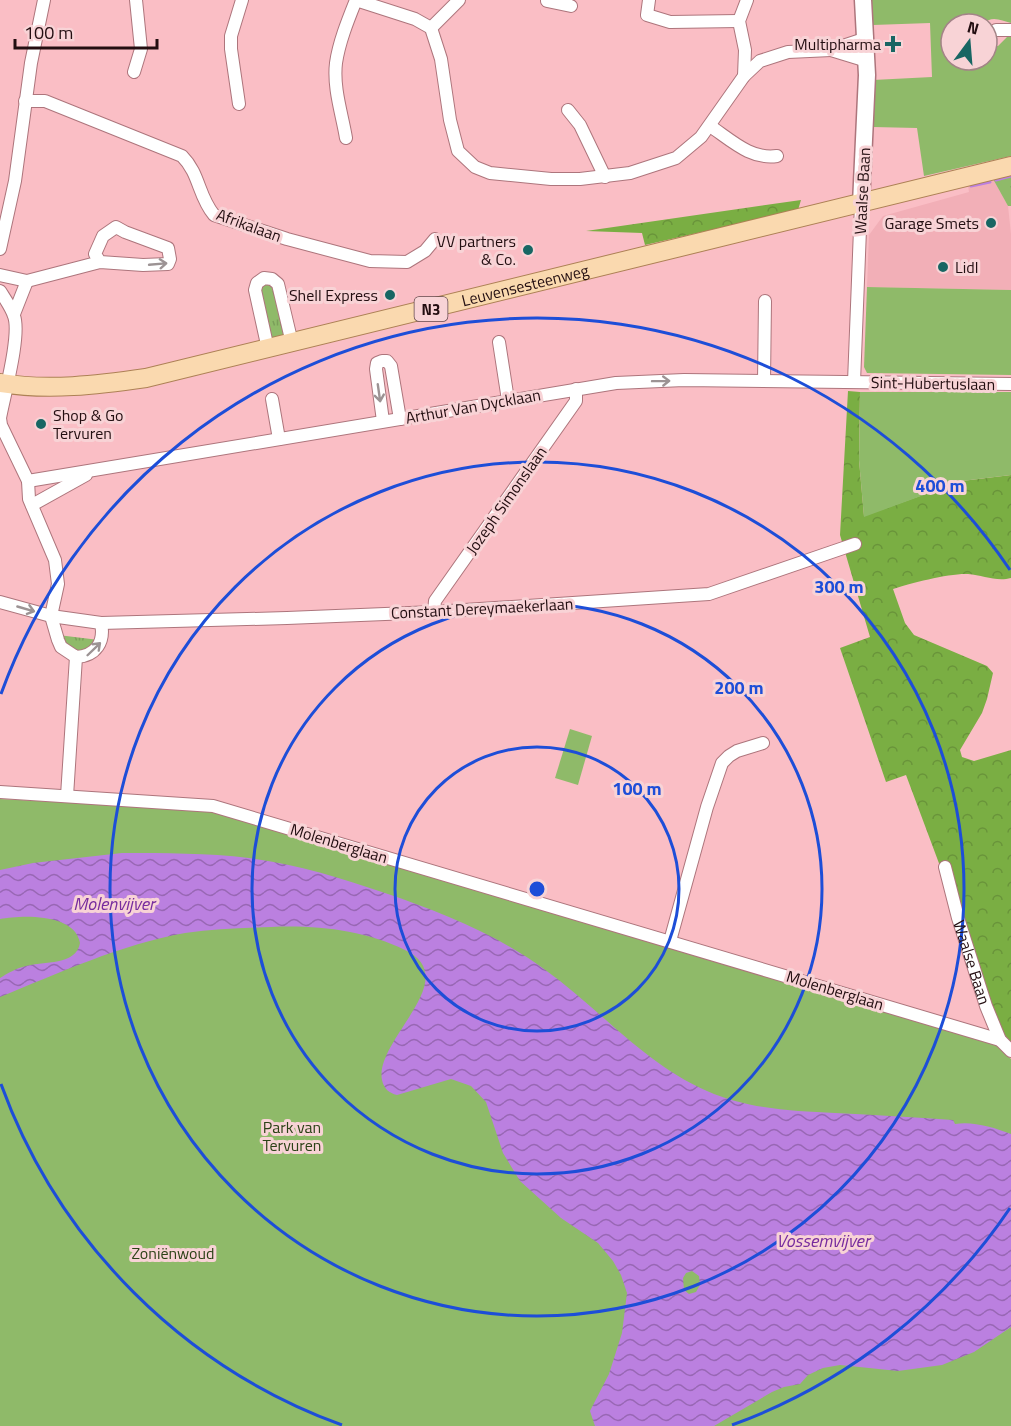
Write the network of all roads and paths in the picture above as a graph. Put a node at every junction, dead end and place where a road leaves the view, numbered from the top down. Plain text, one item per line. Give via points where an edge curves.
1 (44, 0) edge
2 (136, 0) edge
3 (242, 0) edge
4 (356, 0) edge
5 (459, 0) edge
6 (649, 0) edge
7 (747, 0) edge
8 (863, 0) edge
9 (739, 21) junction
10 (431, 28) junction
11 (867, 38) junction
12 (744, 50) junction
13 (831, 50) junction
14 (760, 61) junction
15 (867, 61) junction
16 (134, 72) dead end
17 (744, 76) junction
18 (25, 101) junction
19 (239, 104) dead end
20 (567, 110) dead end
21 (710, 126) junction
22 (346, 138) dead end
23 (777, 156) dead end
24 (1011, 166) edge
25 (605, 177) junction
26 (861, 204) junction
27 (435, 239) dead end
28 (0, 249) edge
29 (100, 262) junction
30 (0, 275) edge
31 (27, 281) junction
32 (0, 291) edge
33 (765, 301) dead end
34 (14, 314) junction
35 (499, 342) dead end
36 (292, 343) junction
37 (268, 349) junction
38 (764, 381) junction
39 (854, 382) junction
40 (3, 383) edge
41 (1011, 384) edge
42 (576, 389) junction
43 (272, 399) dead end
44 (508, 400) junction
45 (1, 407) edge
46 (400, 418) junction
47 (383, 421) junction
48 (279, 439) junction
49 (95, 470) junction
50 (28, 481) junction
51 (32, 505) junction
52 (855, 544) dead end
53 (0, 602) edge
54 (434, 612) junction
55 (51, 616) junction
56 (101, 623) junction
57 (76, 657) junction
58 (763, 743) dead end
59 (0, 792) edge
60 (67, 796) junction
61 (945, 867) dead end
62 (670, 941) junction
63 (1000, 1040) junction
64 (1011, 1051) edge

1 - 18 street
2 - 16 street via 141,49
3 - 19 street via 231,36
4 - 10 street
4 - 22 street via 336,64
5 - 10 street
6 - 9 street via 647,15 670,22
7 - 9 street
8 - 11 street, Waalse Baan
9 - 12 street
10 - 25 street via 441,59 458,151 475,167 505,176
11 - 13 street
11 - 15 street, Waalse Baan
12 - 14 street
12 - 17 street
13 - 14 street via 789,52
13 - 15 street
14 - 17 street
15 - 26 street, Waalse Baan
17 - 21 street
18 - 27 street, Afrikalaan via 45,101 182,156 192,165 206,205 214,215 370,261 407,262
18 - 28 street via 15,181
20 - 25 street via 580,125
21 - 23 street via 754,155
21 - 25 street via 676,158
24 - 26 main road, Leuvensesteenweg / N3
26 - 36 main road, Leuvensesteenweg / N3
26 - 39 street, Waalse Baan
29 -> 29 street via 160,265 168,264 170,259 168,248 116,226 102,236 95,254
29 - 31 street
30 - 31 street
31 - 34 street
32 - 34 street
33 - 38 street
34 - 40 street via 15,332
35 - 44 street
36 - 37 main road, Leuvensesteenweg / N3
36 - 37 street via 278,284 264,278 255,290
37 - 40 main road, Leuvensesteenweg / N3 via 117,382 58,386
38 - 39 street, Arthur Van Dycklaan
42 -> 38 street, Arthur Van Dycklaan via 645,381
39 - 41 street, Sint-Hubertuslaan
40 - 45 street
42 - 44 street, Arthur Van Dycklaan
42 - 54 street, Jozeph Simonslaan via 576,401 435,601
43 - 48 street
44 - 46 street, Arthur Van Dycklaan
45 - 50 street via 1,425
46 - 47 street, Arthur Van Dycklaan
46 -> 47 street via 391,366 382,360 376,369
47 - 48 street, Arthur Van Dycklaan
48 - 49 street, Arthur Van Dycklaan
49 - 50 street, Arthur Van Dycklaan
49 - 51 street, Arthur Van Dycklaan
50 - 51 street
51 - 55 street via 55,560 58,584
52 - 54 street, Constant Dereymaekerlaan via 709,594
53 -> 55 street, Constant Dereymaekerlaan
54 - 56 street, Constant Dereymaekerlaan
55 - 56 street, Constant Dereymaekerlaan
55 - 57 street via 61,648
57 -> 56 street via 95,651 104,634
57 - 60 street
58 - 62 street via 737,751 722,763
59 - 60 street, Molenberglaan
60 - 62 street, Molenberglaan via 213,806
61 - 63 street, Waalse Baan via 970,956
62 - 63 street, Molenberglaan
63 - 64 street, Waalse Baan

